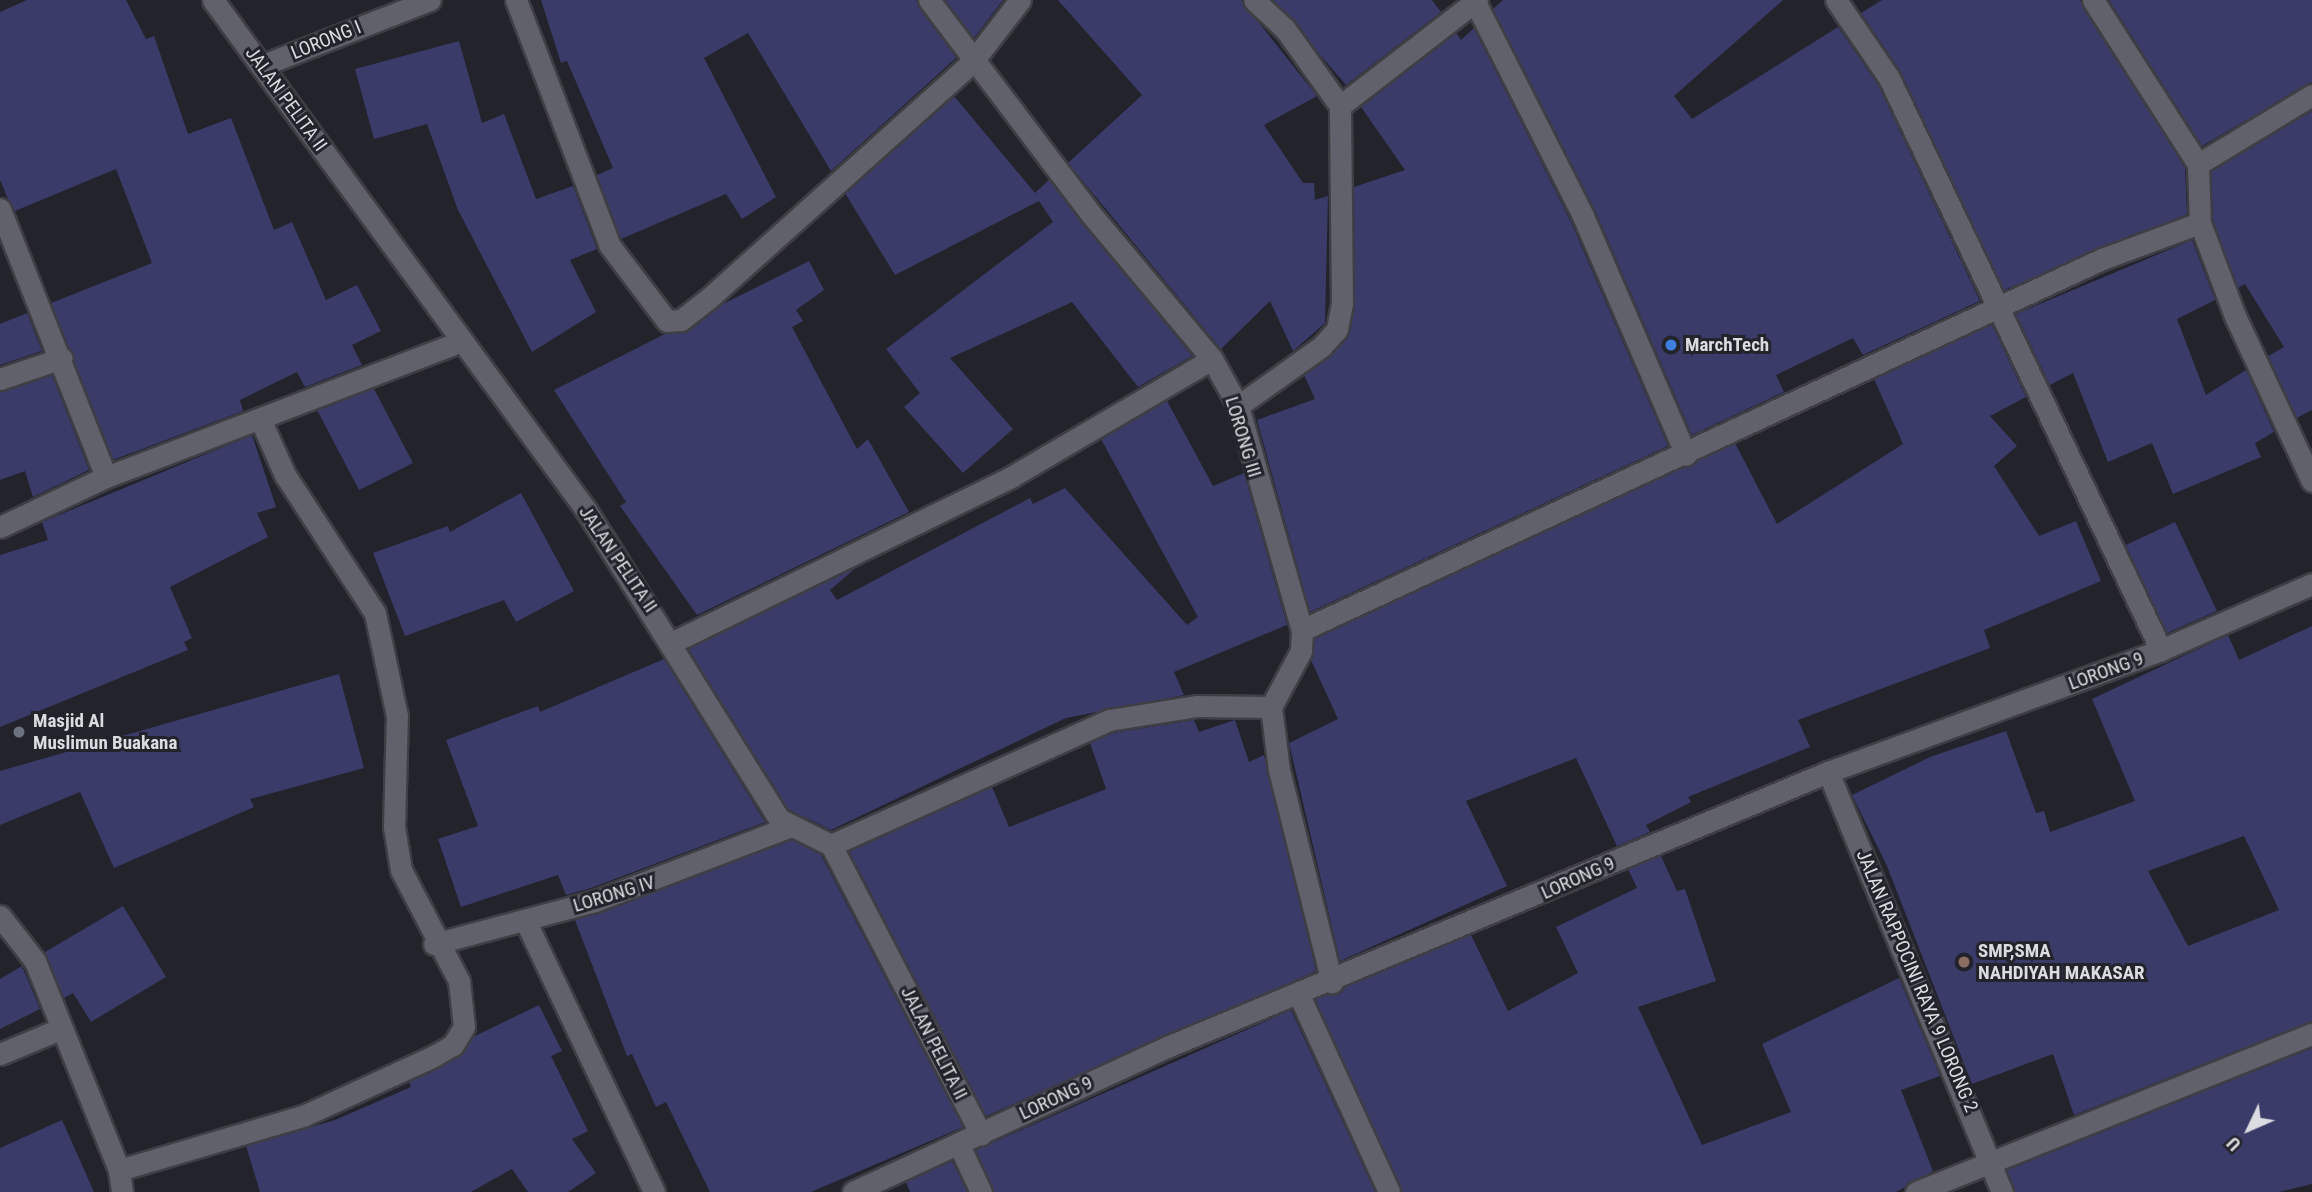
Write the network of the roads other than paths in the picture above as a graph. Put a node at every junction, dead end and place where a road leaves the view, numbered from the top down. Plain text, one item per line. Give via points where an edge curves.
1 (214, 0) edge
2 (430, 0) edge
3 (516, 0) edge
4 (929, 0) edge
5 (1020, 0) edge
6 (1254, 0) edge
7 (1836, 0) edge
8 (2093, 0) edge
9 (1476, 1) edge
10 (973, 61) junction
11 (263, 65) junction
12 (2309, 103) edge
13 (1340, 106) junction
14 (2198, 164) junction
15 (0, 209) edge
16 (2200, 223) junction
17 (2000, 309) junction
18 (460, 342) junction
19 (62, 358) junction
20 (1212, 359) junction
21 (0, 379) edge
22 (1238, 406) junction
23 (261, 421) junction
24 (1686, 456) junction
25 (106, 477) junction
26 (2312, 481) edge
27 (0, 527) edge
28 (2312, 584) edge
29 (1302, 630) junction
30 (673, 642) junction
31 (2161, 650) junction
32 (1271, 707) junction
33 (1828, 772) junction
34 (789, 827) junction
35 (831, 845) junction
36 (0, 916) edge
37 (524, 920) junction
38 (434, 944) junction
39 (1332, 982) junction
40 (1299, 995) junction
41 (60, 1029) junction
42 (2312, 1034) edge
43 (0, 1054) edge
44 (981, 1134) junction
45 (959, 1145) junction
46 (1990, 1158) junction
47 (119, 1170) junction
48 (122, 1192) edge
49 (654, 1192) edge
50 (853, 1192) edge
51 (981, 1192) edge
52 (1389, 1192) edge
53 (1916, 1192) edge
54 (2002, 1192) edge

1 - 11 street, JALAN PELITA II
2 - 11 street, LORONG I
3 - 10 street via 610,246 653,311 667,321 681,320 707,300
4 - 10 street, LORONG III
5 - 10 street
6 - 13 street via 1285,29
7 - 17 street via 1889,78
8 - 14 street
9 - 13 street
9 - 24 street via 1583,216
10 - 20 street, LORONG III
11 - 18 street, JALAN PELITA II
12 - 14 street
13 - 22 street via 1342,304 1337,329
14 - 16 street
15 - 19 street
16 - 17 street via 2143,242
16 - 26 street via 2235,316
17 - 24 street
17 - 31 street
18 - 23 street
18 - 30 street, JALAN PELITA II via 586,510
19 - 21 street
19 - 25 street
20 - 22 street, LORONG III
20 - 30 street via 1011,477
22 - 29 street, LORONG III
23 - 25 street
23 - 38 street via 291,485 375,613 397,716 394,827 401,870
24 - 29 street via 1563,506
25 - 27 street
28 - 31 street, LORONG 9
29 - 32 street, LORONG III via 1301,651
30 - 34 street, JALAN PELITA II via 759,791
31 - 33 street, LORONG 9
32 - 35 street via 1196,706 1109,720
32 - 39 street via 1279,770
33 - 39 street, LORONG 9
33 - 46 street, JALAN RAPPOCINI RAYA 9 LORONG 2
34 - 35 street, JALAN PELITA II
34 - 37 street, LORONG IV via 674,875
35 - 44 street, JALAN PELITA II
36 - 41 street via 35,961
37 - 38 street, LORONG IV
37 - 49 street
38 - 47 street via 459,981 467,1010 453,1045 303,1116
39 - 40 street, LORONG 9
40 - 44 street, LORONG 9 via 1167,1046
40 - 52 street
41 - 43 street
41 - 47 street
42 - 46 street
44 - 45 street, LORONG 9
45 - 50 street, LORONG 9
45 - 51 street
46 - 53 street
46 - 54 street, JALAN RAPPOCINI RAYA 9 LORONG 2
47 - 48 street

